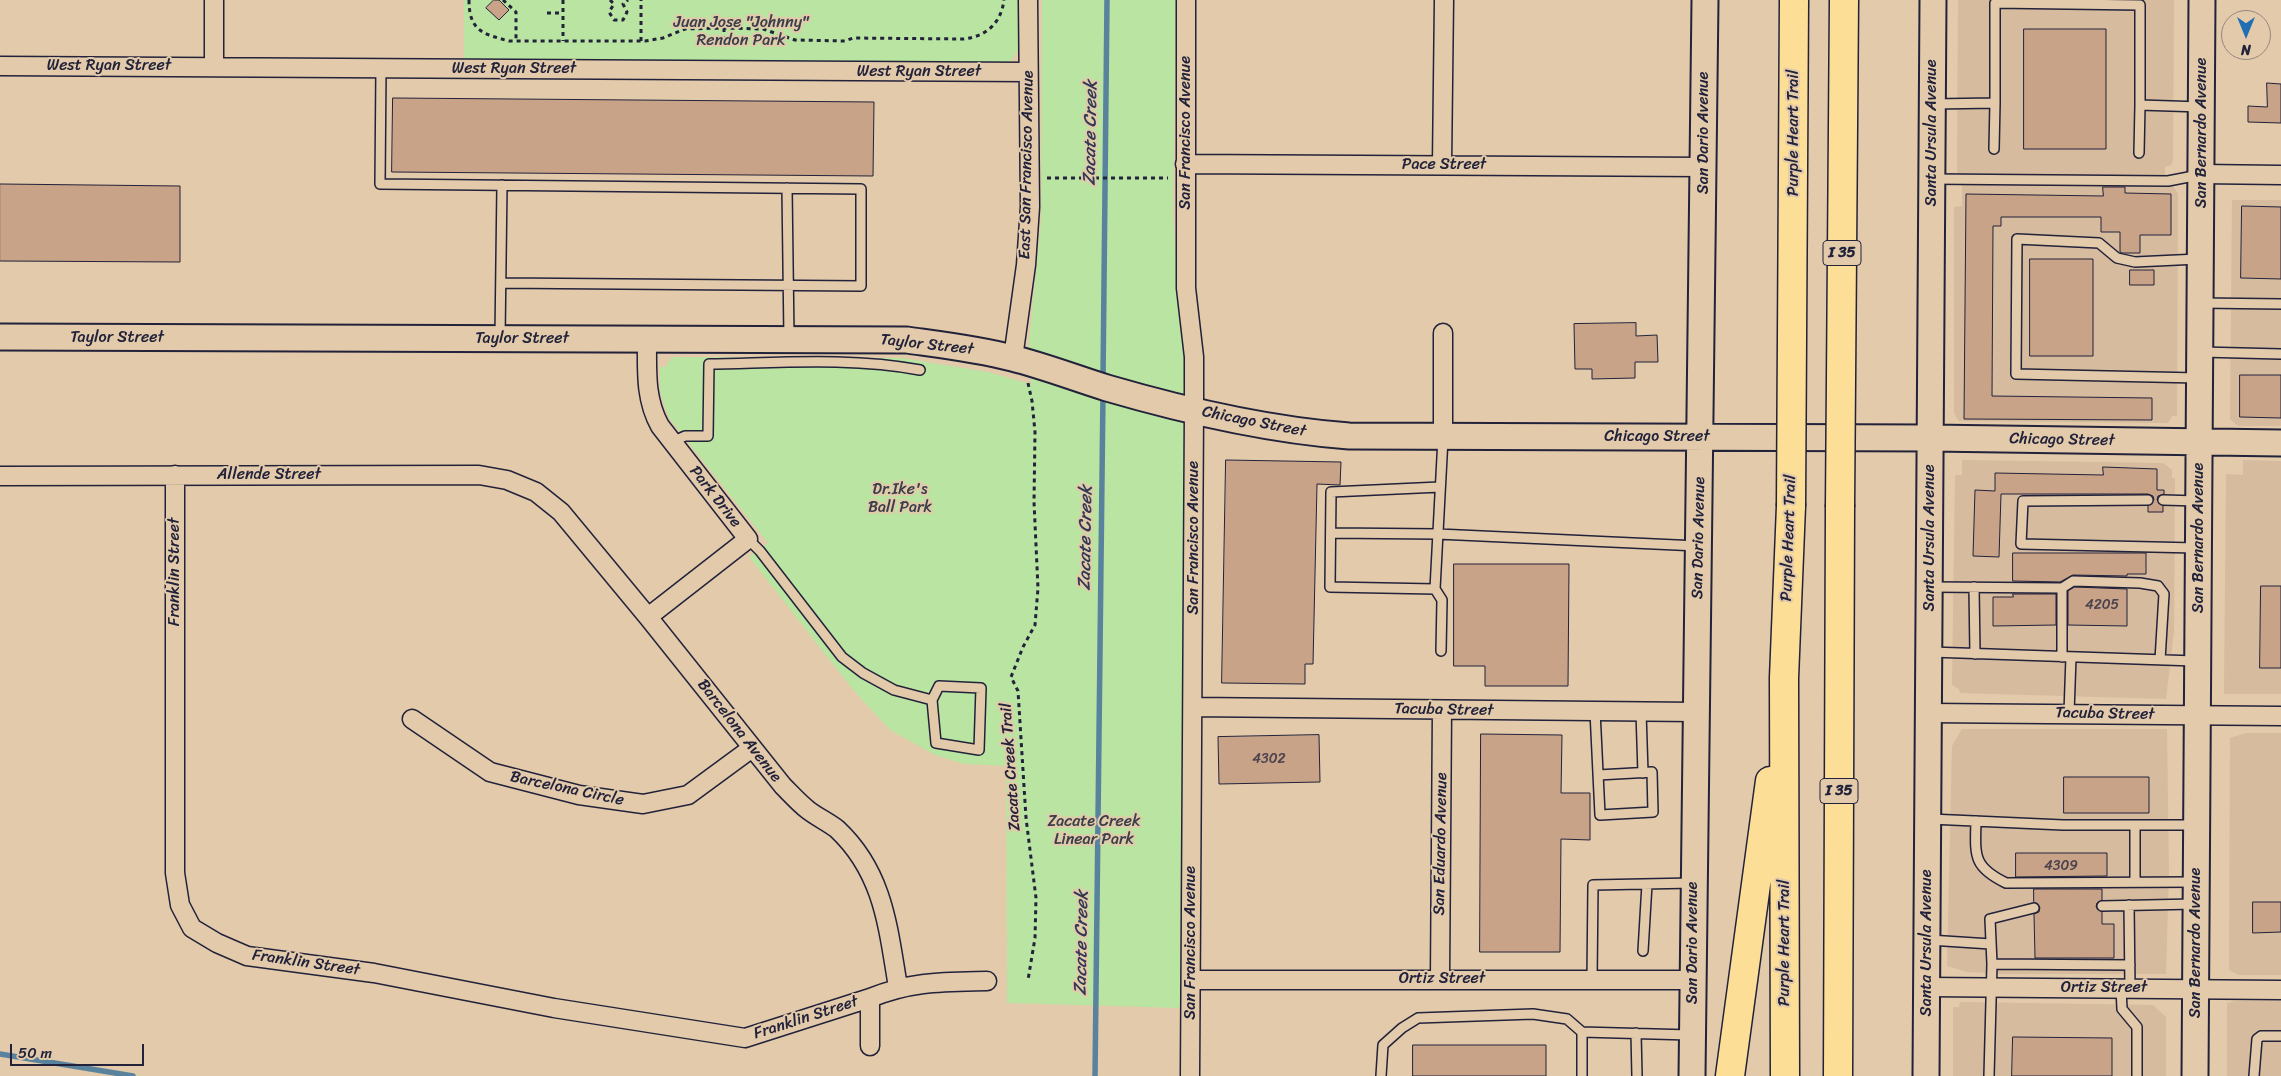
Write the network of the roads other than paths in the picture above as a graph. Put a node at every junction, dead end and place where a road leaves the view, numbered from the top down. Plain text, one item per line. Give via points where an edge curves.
1 (214, 0) edge
2 (1028, 0) edge
3 (1186, 0) edge
4 (1444, 0) edge
5 (1704, 0) edge
6 (1794, 0) edge
7 (1844, 0) edge
8 (1933, 0) edge
9 (2202, 0) edge
10 (0, 66) edge
11 (214, 67) junction
12 (381, 68) junction
13 (1028, 72) junction
14 (1995, 103) junction
15 (1933, 104) junction
16 (2140, 105) junction
17 (2202, 107) junction
18 (1994, 149) dead end
19 (2139, 153) dead end
20 (1185, 164) junction
21 (1442, 164) junction
22 (1704, 167) junction
23 (2201, 174) junction
24 (2281, 175) edge
25 (1932, 179) junction
26 (502, 186) junction
27 (787, 188) junction
28 (2201, 258) junction
29 (501, 283) junction
30 (788, 285) junction
31 (2201, 303) junction
32 (2281, 304) edge
33 (1443, 333) dead end
34 (0, 338) edge
35 (500, 339) junction
36 (789, 339) junction
37 (647, 340) junction
38 (2200, 352) junction
39 (2281, 354) edge
40 (1013, 358) junction
41 (920, 370) dead end
42 (1034, 374) joint
43 (2201, 378) junction
44 (1194, 410) junction
45 (1443, 436) junction
46 (1702, 438) junction
47 (1931, 438) junction
48 (672, 442) junction
49 (2200, 442) junction
50 (2281, 443) edge
51 (175, 475) junction
52 (0, 476) edge
53 (1440, 487) junction
54 (536, 492) joint
55 (2148, 500) dead end
56 (2163, 500) dead end
57 (2200, 501) junction
58 (1331, 532) junction
59 (1438, 534) junction
60 (748, 539) junction
61 (1699, 546) junction
62 (2199, 548) junction
63 (1930, 587) junction
64 (1974, 587) junction
65 (2062, 588) junction
66 (1435, 589) junction
67 (648, 617) junction
68 (1441, 651) dead end
69 (1930, 652) junction
70 (1975, 654) junction
71 (2067, 657) junction
72 (2160, 660) junction
73 (2198, 661) junction
74 (1784, 678) junction
75 (932, 700) junction
76 (1193, 707) junction
77 (1442, 710) junction
78 (1595, 711) junction
79 (1641, 712) junction
80 (1695, 712) junction
81 (1929, 713) junction
82 (2069, 713) junction
83 (2198, 716) junction
84 (2281, 716) edge
85 (412, 719) dead end
86 (752, 748) junction
87 (1643, 773) junction
88 (1598, 775) junction
89 (1928, 819) junction
90 (1976, 821) junction
91 (2135, 825) junction
92 (2197, 825) junction
93 (2135, 882) junction
94 (1647, 884) junction
95 (1694, 884) junction
96 (2197, 893) junction
97 (2129, 905) junction
98 (2102, 906) dead end
99 (2034, 908) dead end
100 (1927, 940) junction
101 (1991, 944) junction
102 (1643, 951) dead end
103 (1992, 964) junction
104 (2130, 965) junction
105 (1440, 978) junction
106 (1191, 980) junction
107 (1592, 980) junction
108 (1693, 980) junction
109 (987, 981) dead end
110 (898, 987) junction
111 (1927, 987) junction
112 (1992, 987) junction
113 (2126, 988) junction
114 (2196, 989) junction
115 (2281, 990) edge
116 (870, 998) junction
117 (1582, 1032) junction
118 (1636, 1034) junction
119 (1693, 1035) junction
120 (2281, 1036) edge
121 (870, 1046) dead end
122 (1190, 1076) edge
123 (1381, 1076) edge
124 (1582, 1076) edge
125 (1637, 1076) edge
126 (1692, 1076) edge
127 (1730, 1076) edge
128 (1785, 1076) edge
129 (1838, 1076) edge
130 (1926, 1076) edge
131 (1989, 1076) edge
132 (2137, 1076) edge
133 (2195, 1076) edge
134 (2254, 1076) edge

1 - 11 street
2 - 13 street, East San Francisco Avenue
3 - 20 street, San Francisco Avenue
4 - 21 street
5 - 22 main road, San Dario Avenue
6 - 74 highway, Purple Heart Trail, bridge via 1791,506
7 - 129 highway, I 35, bridge
8 - 15 main road, Santa Ursula Avenue
9 - 17 main road, San Bernardo Avenue
10 - 11 street, West Ryan Street
11 - 12 street, West Ryan Street
12 - 13 street, West Ryan Street
12 - 26 lane via 380,184
13 - 40 street, East San Francisco Avenue via 1030,207 1026,265
14 - 15 lane
14 - 16 lane via 1995,3 2140,5
14 - 18 lane
15 - 25 main road, Santa Ursula Avenue
16 - 17 lane
16 - 19 lane
17 - 23 main road, San Bernardo Avenue
20 - 21 street, Pace Street
20 - 44 street, San Francisco Avenue via 1186,288 1194,357
21 - 22 street, Pace Street
22 - 46 main road, San Dario Avenue
23 - 24 street
23 - 25 lane via 2168,181
23 - 28 main road, San Bernardo Avenue
25 - 47 main road, Santa Ursula Avenue
26 - 27 lane
26 - 29 lane
27 - 30 lane
27 - 30 lane via 861,189 861,286
28 - 31 main road, San Bernardo Avenue
28 - 43 lane via 2135,262 2117,258 2099,243 2017,239 2016,374
29 - 30 lane
29 - 35 lane
30 - 36 lane
31 - 32 lane
31 - 38 main road, San Bernardo Avenue
33 - 45 street
34 - 35 main road, Taylor Street
35 - 37 main road, Taylor Street
36 - 37 main road, Taylor Street
36 - 40 main road, Taylor Street via 908,340
37 - 48 street, Park Drive via 651,411
38 - 39 lane
38 - 43 main road, San Bernardo Avenue
40 - 42 main road, Taylor Street
41 - 48 lane via 858,363 709,364 708,436 685,436
42 - 44 main road, Chicago Street
43 - 49 main road, San Bernardo Avenue
44 - 45 main road, Chicago Street via 1294,432 1349,436
44 - 76 street, San Francisco Avenue
45 - 46 main road, Chicago Street
45 - 53 lane
46 - 47 main road, Chicago Street
46 - 61 main road, San Dario Avenue
47 - 49 main road, Chicago Street
47 - 63 main road, Santa Ursula Avenue
48 - 60 street, Park Drive
49 - 50 main road, Chicago Street
49 - 57 main road, San Bernardo Avenue
51 - 52 street, Allende Street
51 - 54 street, Allende Street via 479,475 507,480
51 - 116 street, Franklin Street via 175,873 180,905 192,928 247,956 374,973 554,1008 745,1038
53 - 58 lane via 1331,492
53 - 59 lane
54 - 67 street, Barcelona Avenue via 561,512
55 - 62 lane via 2023,501 2021,544
56 - 57 lane
57 - 62 main road, San Bernardo Avenue
58 - 59 lane
58 - 66 lane via 1330,587
59 - 61 lane
59 - 66 lane
60 - 67 street, Park Drive
60 - 75 lane via 842,656 863,673 894,690
61 - 80 main road, San Dario Avenue
62 - 73 main road, San Bernardo Avenue
63 - 64 lane
63 - 69 main road, Santa Ursula Avenue
64 - 65 lane
64 - 70 lane
65 - 71 lane
65 - 72 lane via 2073,581 2140,582 2158,586 2164,594
66 - 68 lane via 1442,600
67 - 86 street, Barcelona Avenue
69 - 70 lane
69 - 81 main road, Santa Ursula Avenue
70 - 71 lane
71 - 72 lane
71 - 82 lane
72 - 73 lane
73 - 83 main road, San Bernardo Avenue
74 - 127 highway
74 - 128 highway, Purple Heart Trail
75 - 75 lane via 936,743 979,750 981,688 939,686
76 - 77 street, Tacuba Street
76 - 106 street, San Francisco Avenue
77 - 78 street, Tacuba Street
77 - 105 street, San Eduardo Avenue
78 - 79 street, Tacuba Street
78 - 88 lane
79 - 80 street, Tacuba Street
79 - 87 lane
80 - 95 main road, San Dario Avenue
81 - 82 street, Tacuba Street
81 - 89 main road, Santa Ursula Avenue
82 - 83 street, Tacuba Street
83 - 84 street, Tacuba Street
83 - 92 main road, San Bernardo Avenue
85 - 86 street, Barcelona Circle via 490,772 579,795 643,804 688,795
86 - 110 street, Barcelona Avenue via 783,786 807,809 836,829 858,853 885,908
87 - 88 lane
87 - 88 lane via 1652,772 1653,812 1600,814
89 - 90 lane
89 - 100 main road, Santa Ursula Avenue
90 - 91 lane
90 - 93 lane via 1979,864 1988,875 2006,883
91 - 92 lane
91 - 93 lane
92 - 96 main road, San Bernardo Avenue
93 - 96 lane
94 - 95 lane
94 - 102 lane
94 - 107 lane via 1593,885
95 - 108 main road, San Dario Avenue
96 - 97 lane
96 - 114 main road, San Bernardo Avenue
97 - 98 lane
97 - 104 lane
99 - 101 lane via 1990,919
100 - 101 lane
100 - 111 main road, Santa Ursula Avenue
101 - 103 lane
103 - 104 lane
103 - 112 lane
104 - 113 lane
105 - 106 street, Ortiz Street
105 - 107 street, Ortiz Street
106 - 122 street, San Francisco Avenue
107 - 108 street, Ortiz Street
108 - 119 main road, San Dario Avenue
109 - 110 street, Franklin Street via 928,982
110 - 116 street, Franklin Street
111 - 112 street, Ortiz Street
111 - 130 main road, Santa Ursula Avenue
112 - 113 street, Ortiz Street
112 - 131 lane
113 - 114 street, Ortiz Street
113 - 132 lane via 2122,1009 2137,1027
114 - 115 street, Ortiz Street
114 - 133 main road, San Bernardo Avenue
116 - 121 street, Franklin Street
117 - 118 lane
117 - 123 lane via 1567,1019 1533,1014 1418,1018 1383,1045
117 - 124 lane
118 - 119 lane
118 - 125 lane
119 - 126 main road, San Dario Avenue
120 - 134 lane via 2256,1039

